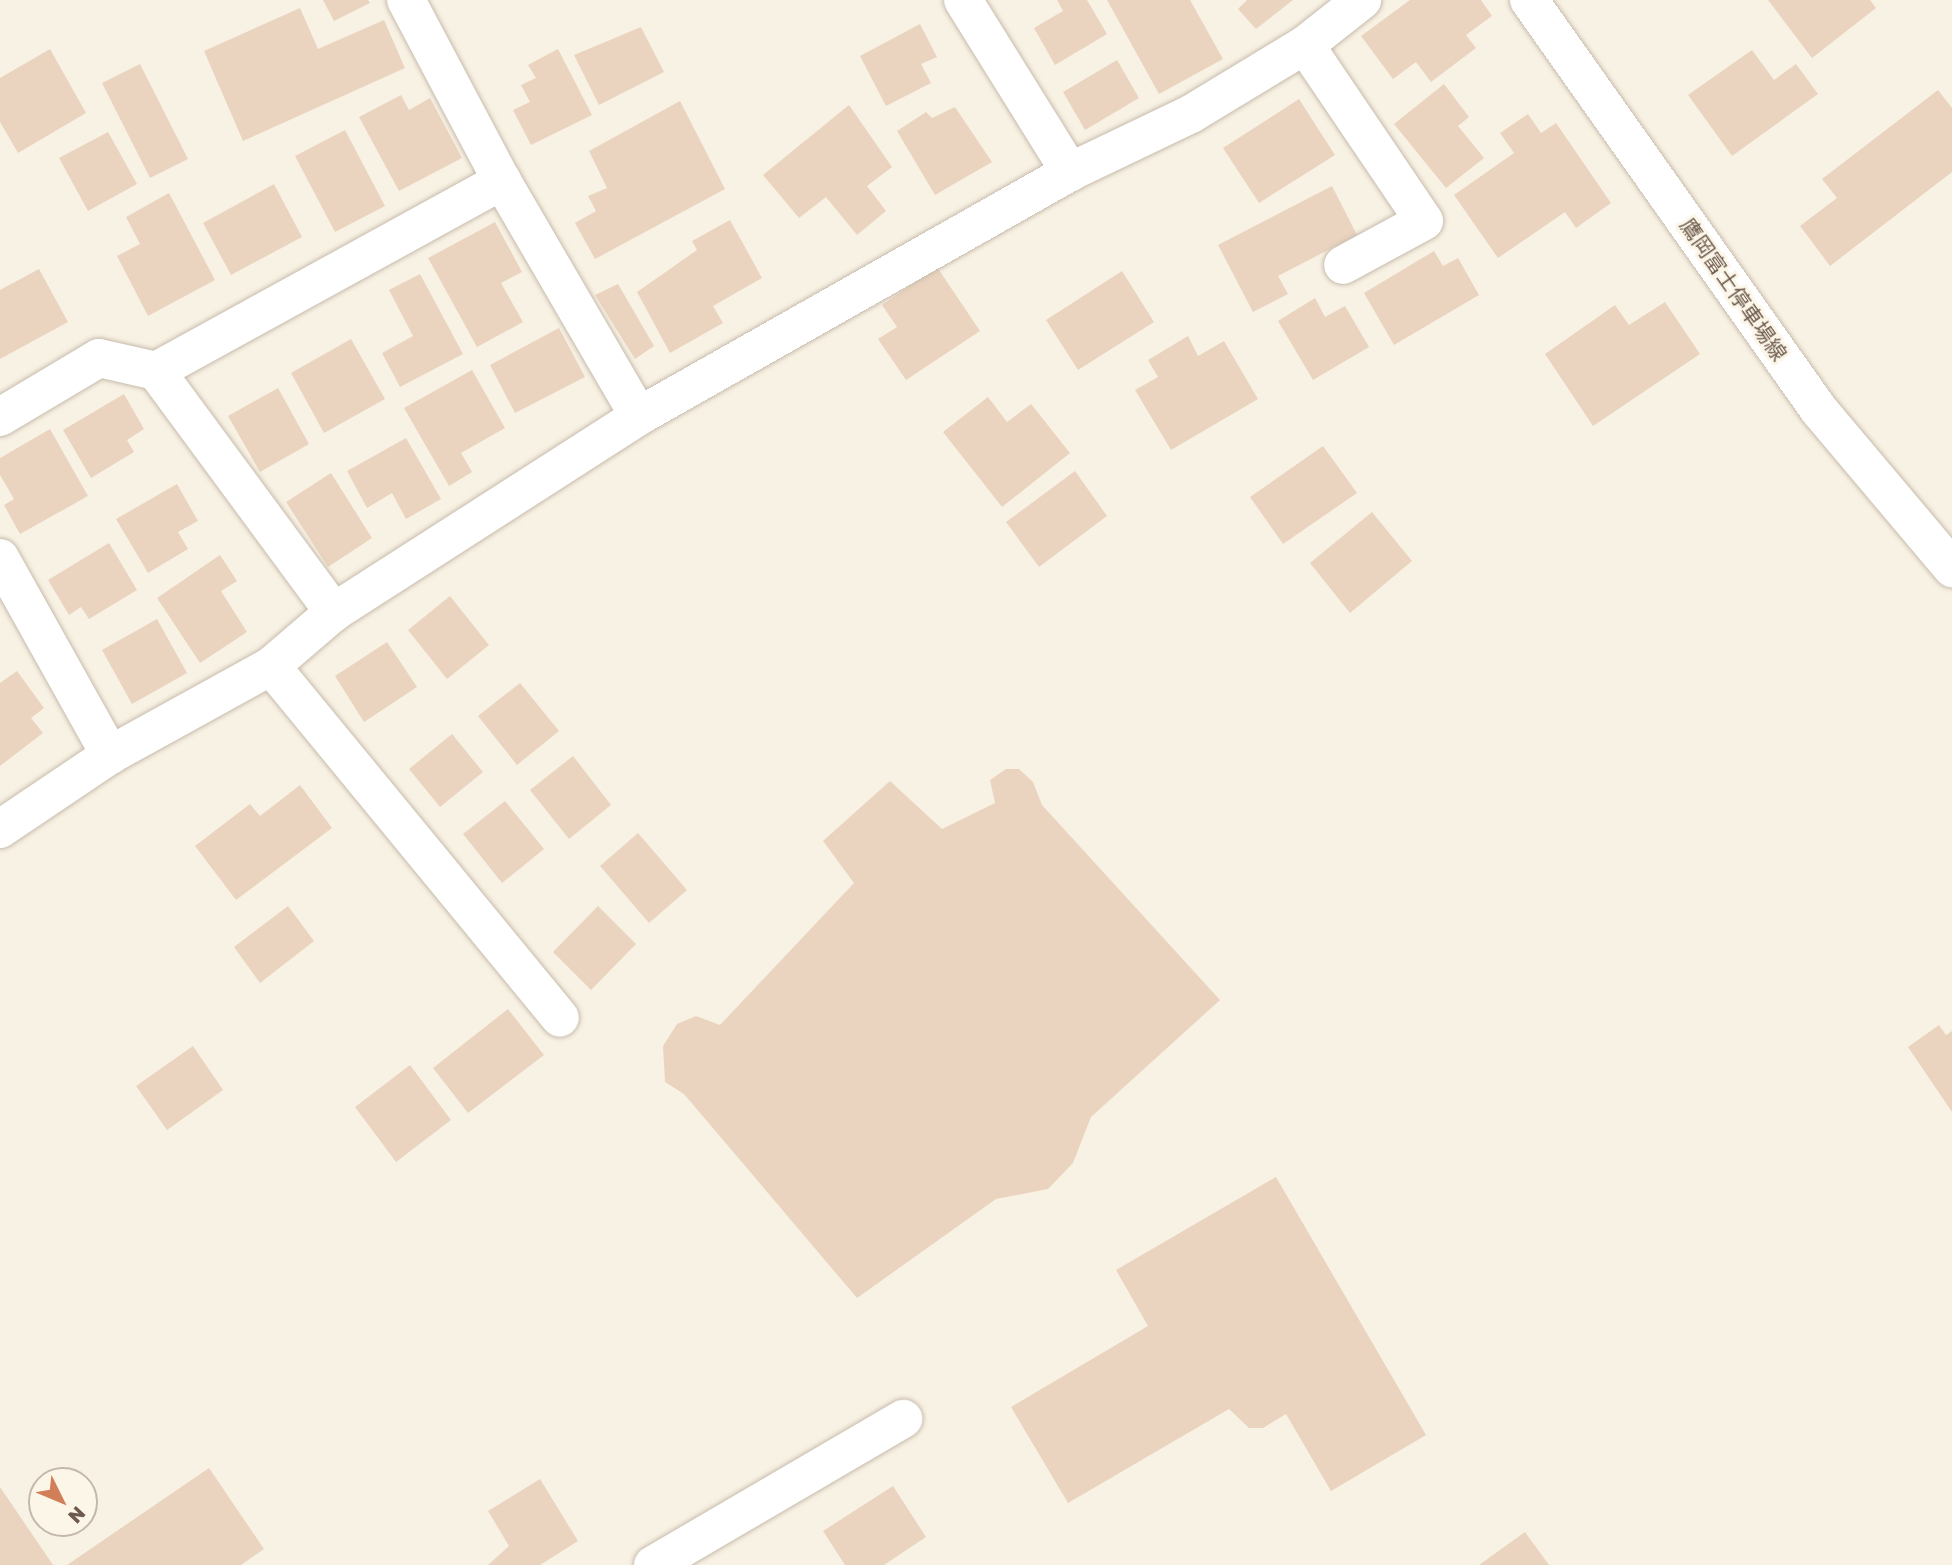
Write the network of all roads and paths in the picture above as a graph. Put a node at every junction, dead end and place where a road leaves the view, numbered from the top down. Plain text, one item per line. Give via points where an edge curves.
1 (406, 0) edge
2 (963, 0) edge
3 (1362, 0) edge
4 (1529, 0) edge
5 (1305, 45) junction
6 (1070, 172) junction
7 (502, 181) junction
8 (1343, 265) dead end
9 (156, 371) junction
10 (639, 416) junction
11 (0, 417) edge
12 (0, 558) edge
13 (1952, 568) edge
14 (334, 611) junction
15 (271, 666) junction
16 (110, 755) junction
17 (0, 829) edge
18 (560, 1018) dead end
19 (903, 1419) dead end
20 (703, 1554) edge
21 (653, 1565) edge

1 - 7 street
2 - 6 street
3 - 5 street
4 - 13 street, 鷹岡富士停車場線 via 1819,410
5 - 6 street via 1191,114
5 - 8 street via 1424,221
6 - 10 street
7 - 9 street
7 - 10 street
9 - 11 street via 99,358
9 - 14 street
10 - 14 street
12 - 16 street
14 - 15 street
15 - 16 street
15 - 18 street
16 - 17 street
19 - 20 street
20 - 21 street

